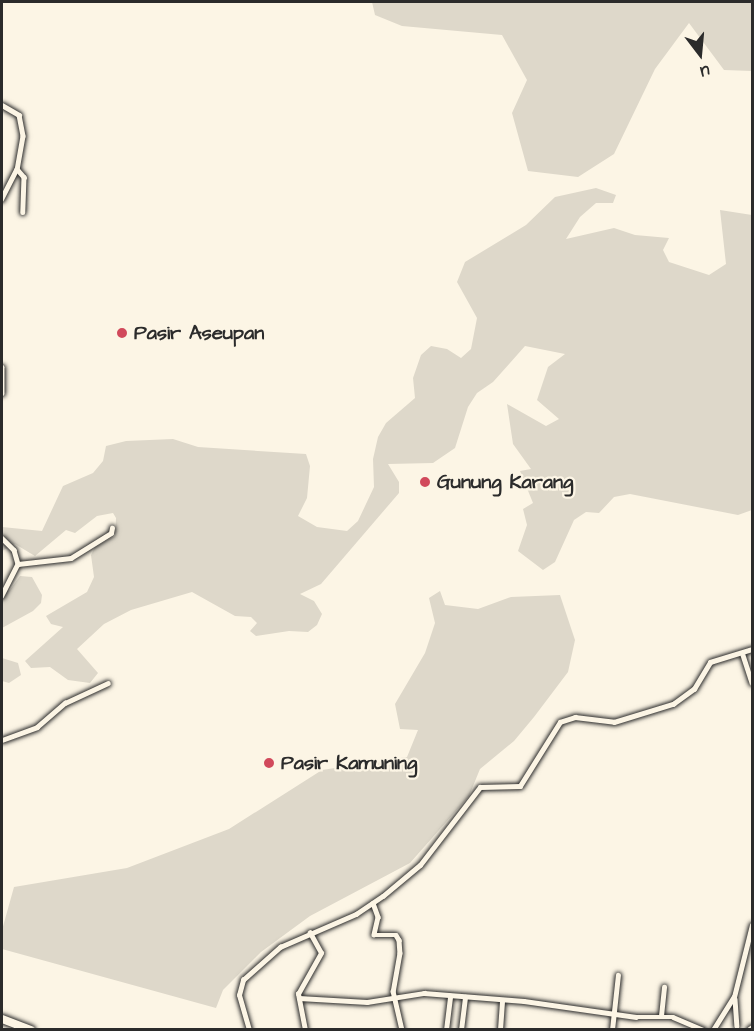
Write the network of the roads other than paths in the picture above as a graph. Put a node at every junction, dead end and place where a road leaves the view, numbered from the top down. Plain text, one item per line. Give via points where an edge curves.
1 (2, 105) edge
2 (17, 169) junction
3 (2, 199) edge
4 (23, 212) dead end
5 (2, 367) edge
6 (2, 393) edge
7 (112, 528) dead end
8 (2, 538) edge
9 (18, 564) junction
10 (2, 596) edge
11 (753, 649) edge
12 (743, 655) junction
13 (108, 683) dead end
14 (753, 683) edge
15 (2, 740) edge
16 (373, 903) junction
17 (753, 925) edge
18 (310, 933) junction
19 (750, 953) edge
20 (618, 975) dead end
21 (664, 987) dead end
22 (394, 995) junction
23 (450, 996) junction
24 (465, 997) junction
25 (735, 997) junction
26 (299, 998) junction
27 (502, 1002) junction
28 (613, 1013) junction
29 (661, 1016) junction
30 (2, 1019) edge
31 (737, 1026) dead end
32 (753, 1027) edge
33 (31, 1029) edge
34 (249, 1029) edge
35 (305, 1029) edge
36 (402, 1029) edge
37 (446, 1029) edge
38 (461, 1029) edge
39 (500, 1029) edge
40 (612, 1029) edge
41 (704, 1029) edge
42 (713, 1029) edge
43 (748, 1029) edge

1 - 2 street via 21,118 22,146
2 - 3 street
2 - 4 street via 24,177
5 - 6 street
7 - 9 street via 71,558
8 - 9 street via 14,550
9 - 10 street
11 - 12 street
12 - 14 street
12 - 16 street via 710,662 694,689 673,704 614,722 575,717 560,722 524,782 512,789 480,788 420,865
13 - 15 street via 65,703 37,728
16 - 18 street
16 - 22 street via 378,917 374,935 396,935 399,940
17 - 19 street
18 - 26 street via 321,954
18 - 34 street via 280,947 239,985
19 - 25 street
20 - 28 street
21 - 29 street
22 - 23 street
22 - 26 street via 367,1002
22 - 36 street
23 - 24 street
23 - 37 street
24 - 27 street
24 - 38 street
25 - 31 street
25 - 42 street
26 - 35 street
27 - 28 street
27 - 39 street
28 - 29 street
28 - 40 street
29 - 41 street
30 - 33 highway
32 - 43 street

